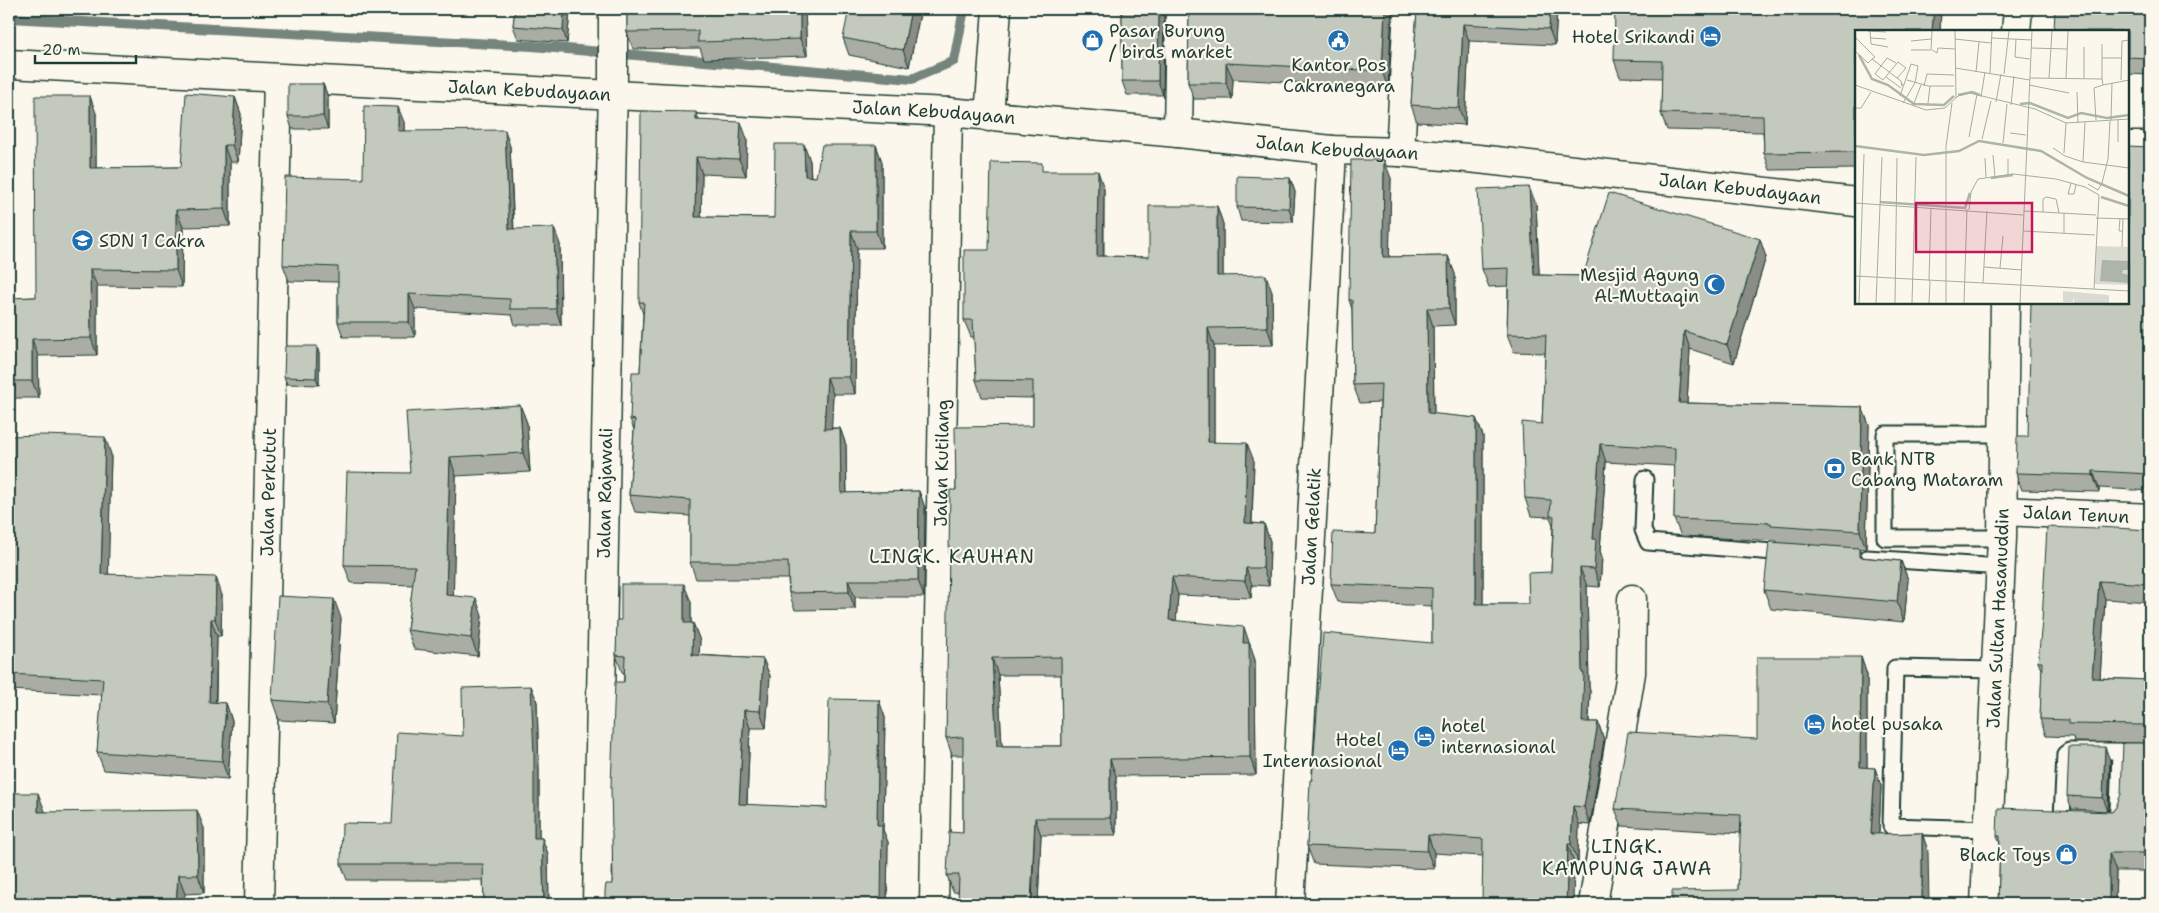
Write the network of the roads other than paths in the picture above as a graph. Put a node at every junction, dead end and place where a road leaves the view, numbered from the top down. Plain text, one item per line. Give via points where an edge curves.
1 (997, 9) edge
2 (1180, 9) edge
3 (1408, 9) edge
4 (2018, 9) edge
5 (613, 19) edge
6 (2016, 30) edge
7 (9, 64) edge
8 (278, 79) junction
9 (613, 89) junction
10 (948, 112) junction
11 (989, 117) junction
12 (1178, 133) junction
13 (2129, 146) edge
14 (2150, 146) edge
15 (1332, 150) junction
16 (1400, 152) junction
17 (1855, 202) edge
18 (2005, 304) edge
19 (2003, 434) junction
20 (1645, 479) dead end
21 (2002, 511) junction
22 (2150, 518) edge
23 (2002, 538) junction
24 (1801, 554) edge
25 (1851, 557) edge
26 (2000, 567) junction
27 (1632, 599) dead end
28 (1996, 670) junction
29 (2044, 817) edge
30 (2062, 818) junction
31 (1995, 819) junction
32 (2079, 819) edge
33 (2096, 820) edge
34 (259, 904) edge
35 (597, 904) edge
36 (934, 904) edge
37 (1290, 904) edge
38 (1593, 904) edge
39 (1986, 904) edge

1 - 11 street
2 - 12 street
3 - 16 street
4 - 6 street
5 - 9 street, Jalan Rajawali
7 - 8 street, Jalan Kebudayaan
8 - 9 street, Jalan Kebudayaan
8 - 34 street, Jalan Perkutut
9 - 10 street, Jalan Kebudayaan
9 - 35 street, Jalan Rajawali
10 - 11 street, Jalan Kebudayaan
10 - 36 street, Jalan Kutilang
11 - 12 street, Jalan Kebudayaan
12 - 15 street, Jalan Kebudayaan
13 - 14 street
15 - 16 street, Jalan Kebudayaan
15 - 37 street, Jalan Gelatik
16 - 17 street, Jalan Kebudayaan
18 - 19 street, Jalan Sultan Hasanuddin
19 - 21 street, Jalan Sultan Hasanuddin
19 - 23 lane via 1885,434 1884,538
20 - 24 lane via 1643,530 1648,542
21 - 22 street, Jalan Tenun
21 - 23 street, Jalan Sultan Hasanuddin
23 - 26 street, Jalan Sultan Hasanuddin
25 - 26 lane
26 - 28 street, Jalan Sultan Hasanuddin
27 - 38 street via 1631,673
28 - 31 street, Jalan Sultan Hasanuddin
28 - 31 lane via 1895,668 1891,826
29 - 30 lane
30 - 32 lane
30 - 33 lane via 2065,754 2069,751 2127,751 2118,815 2114,821
31 - 39 street, Jalan Sultan Hasanuddin

